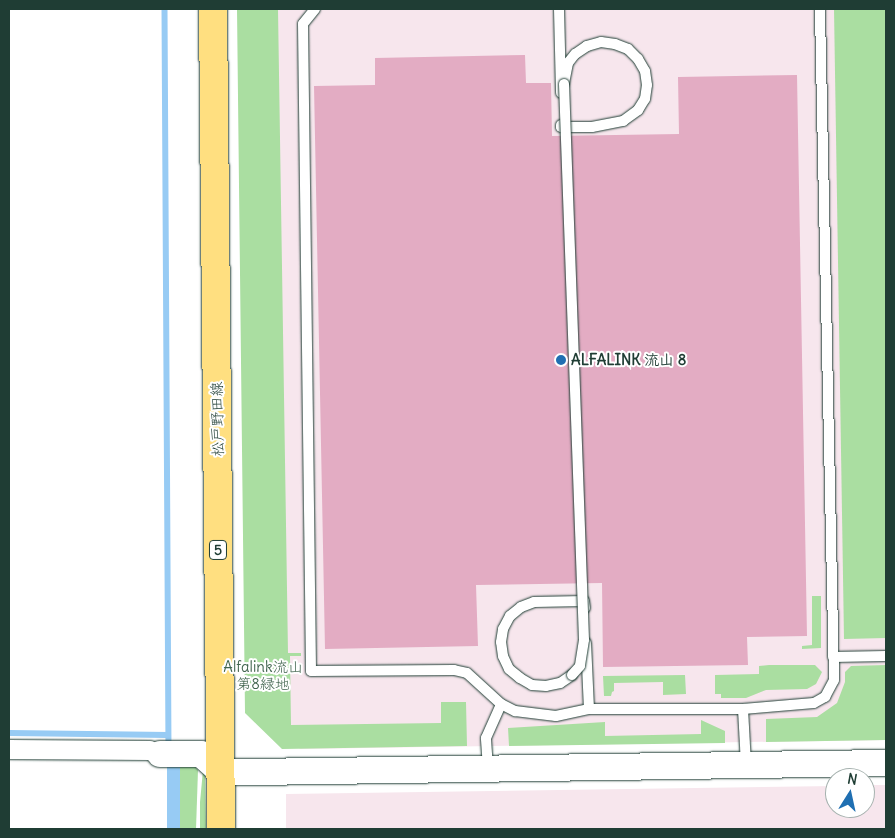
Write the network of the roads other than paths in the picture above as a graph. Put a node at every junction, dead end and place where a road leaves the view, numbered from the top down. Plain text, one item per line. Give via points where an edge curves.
1 (213, 9) edge
2 (315, 9) edge
3 (559, 9) edge
4 (820, 9) edge
5 (886, 656) edge
6 (833, 657) junction
7 (501, 704) junction
8 (589, 709) junction
9 (743, 709) junction
10 (9, 749) edge
11 (160, 754) joint
12 (886, 763) edge
13 (746, 765) junction
14 (488, 769) junction
15 (221, 772) junction
16 (221, 829) edge

1 - 15 main road, 松戸野田線 / 5
2 - 7 lane via 303,24 311,671 454,670 467,673
3 - 8 lane, bridge via 561,127 592,127 623,121 638,110 645,99 647,85 641,65 628,49 601,42 575,54 568,63 564,84 584,640 580,666 560,682 546,686 532,684 509,669 501,642 503,628 521,607 534,602 584,601
4 - 6 lane
5 - 6 lane
6 - 9 lane via 834,680 825,697 814,703
7 - 8 lane via 515,711 556,716
7 - 14 lane via 486,738
8 - 9 lane
9 - 13 lane
10 - 11 street via 149,750
11 - 15 street via 201,754
12 - 13 street
13 - 14 street
14 - 15 street
15 - 16 main road, 松戸野田線 / 5

